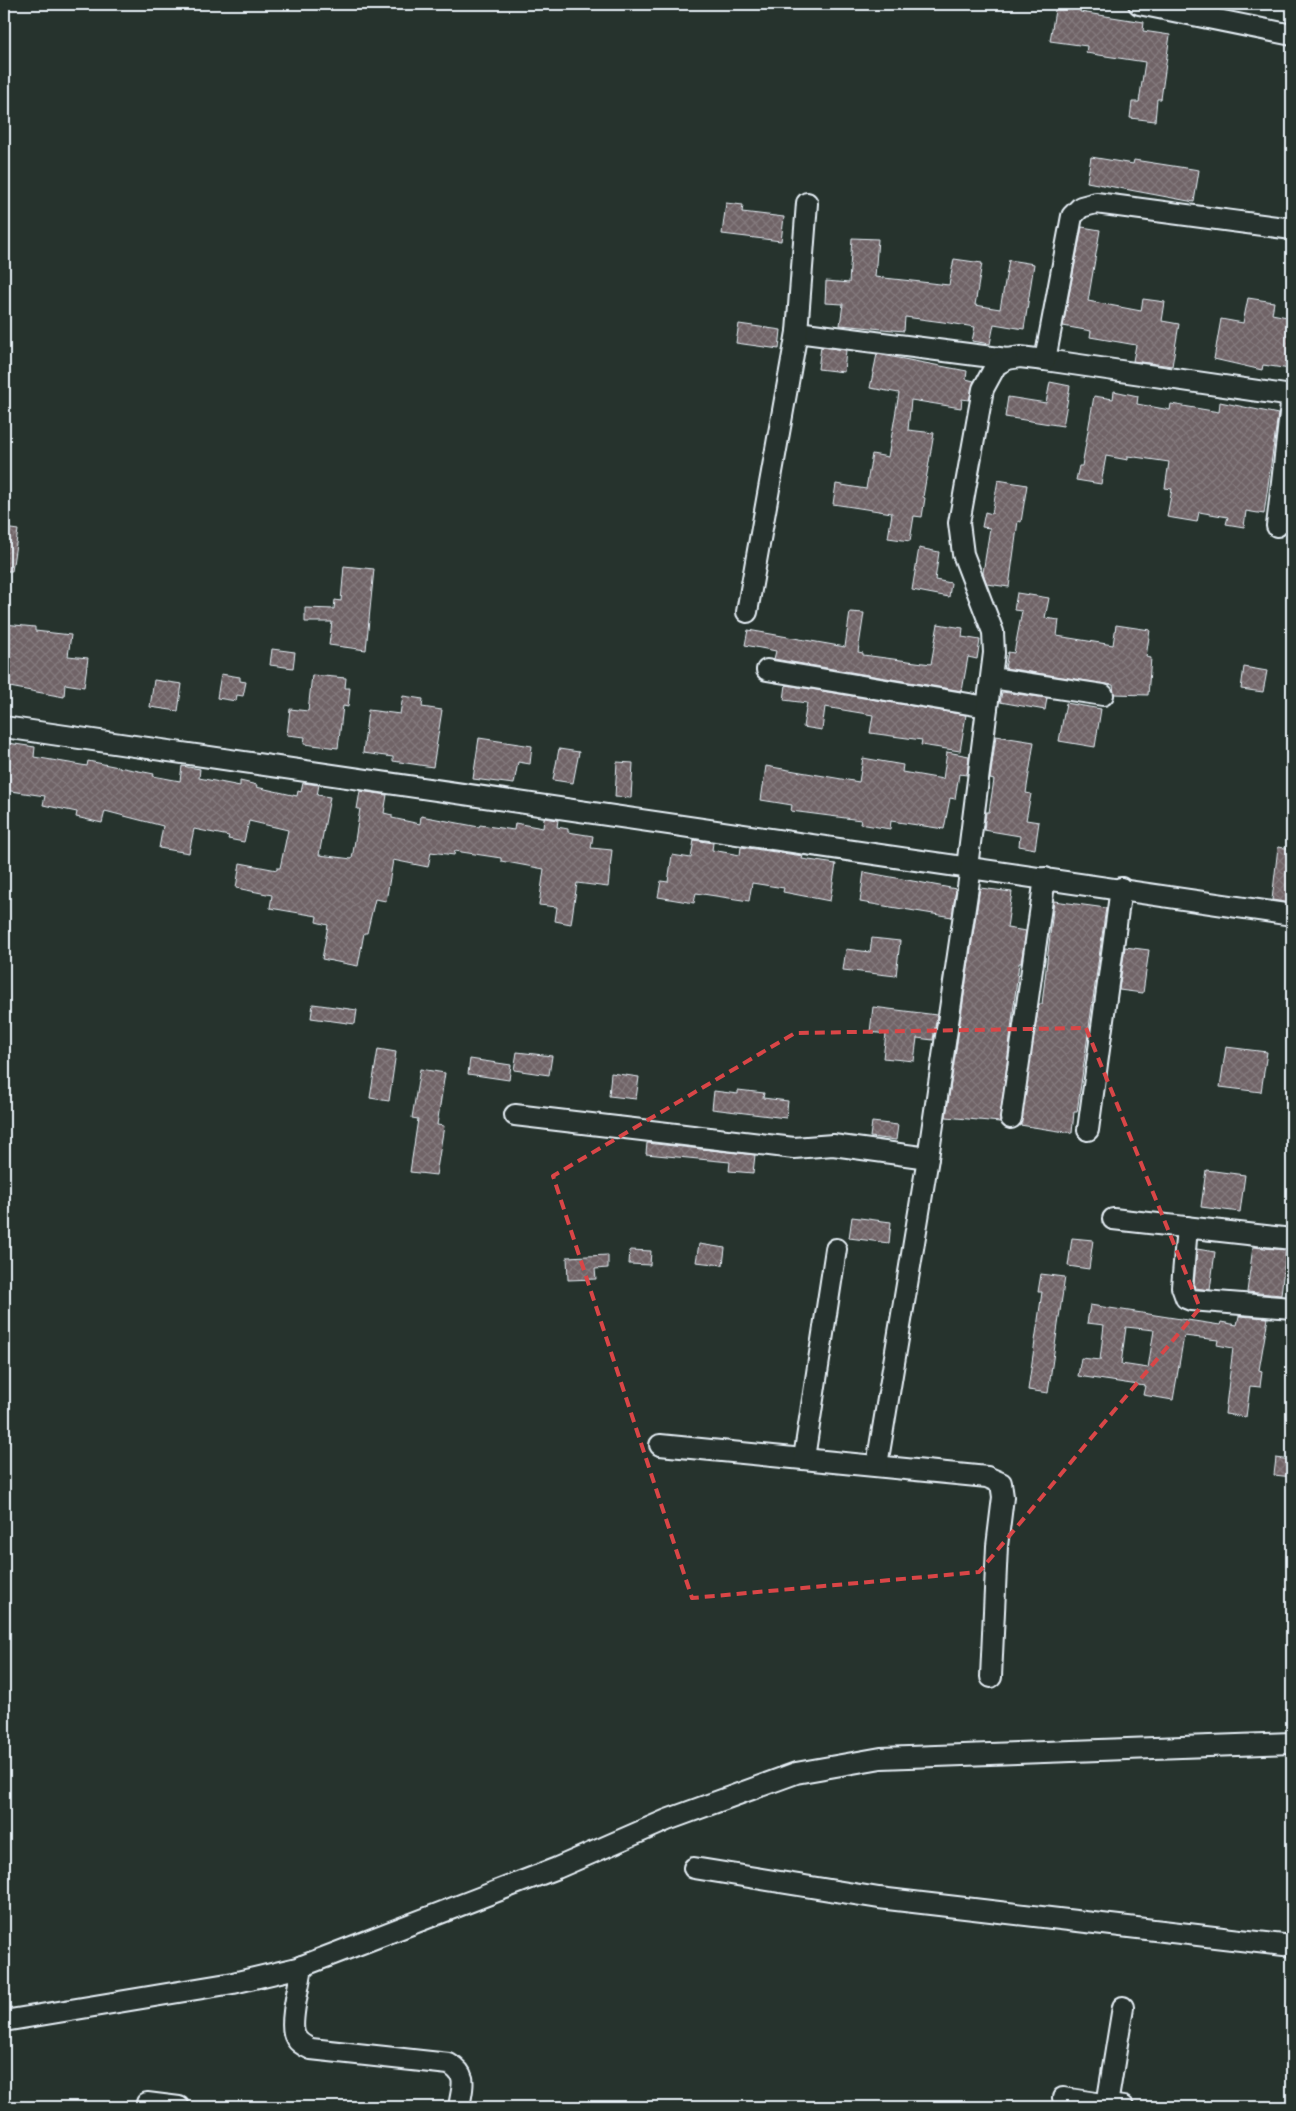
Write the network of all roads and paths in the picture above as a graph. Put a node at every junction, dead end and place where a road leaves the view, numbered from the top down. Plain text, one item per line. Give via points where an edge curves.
1 (1139, 4) edge
2 (1292, 35) edge
3 (807, 203) dead end
4 (1292, 229) edge
5 (797, 332) junction
6 (1007, 359) junction
7 (1045, 360) junction
8 (1292, 396) edge
9 (1277, 526) dead end
10 (748, 612) dead end
11 (767, 670) dead end
12 (992, 678) junction
13 (1103, 695) dead end
14 (987, 707) junction
15 (4, 727) edge
16 (969, 867) junction
17 (1046, 878) junction
18 (1121, 888) junction
19 (1292, 915) edge
20 (515, 1115) dead end
21 (1011, 1118) dead end
22 (1088, 1130) dead end
23 (928, 1158) junction
24 (1113, 1219) dead end
25 (1187, 1227) junction
26 (1292, 1239) edge
27 (836, 1249) dead end
28 (1292, 1308) edge
29 (660, 1445) dead end
30 (804, 1458) junction
31 (877, 1465) junction
32 (990, 1677) dead end
33 (1292, 1743) edge
34 (694, 1868) dead end
35 (1292, 1946) edge
36 (302, 1966) junction
37 (1123, 2008) dead end
38 (4, 2021) edge
39 (1063, 2098) dead end
40 (147, 2103) dead end
41 (1115, 2106) edge
42 (179, 2107) edge
43 (459, 2107) edge

1 - 2 street
3 - 5 street
4 - 7 street via 1096,203 1081,207 1072,216
5 - 6 street
5 - 10 street
6 - 7 street
6 - 12 street via 996,365 983,389 959,523 963,554 993,632
7 - 8 street
8 - 9 street
11 - 14 street
12 - 13 street
12 - 14 street
14 - 16 street
15 - 16 street
16 - 17 street
16 - 23 street
17 - 18 street
17 - 21 street
18 - 19 street
18 - 22 street
20 - 23 street via 794,1148 833,1145
23 - 31 street
24 - 25 street
25 - 26 street
25 - 28 street via 1182,1287 1186,1298
27 - 30 street
29 - 30 street
30 - 31 street
31 - 32 street via 987,1477 1001,1483 1003,1498 997,1546
33 - 36 street via 882,1758 796,1774 667,1820 557,1868
34 - 35 street via 879,1898
36 - 38 street via 233,1984
36 - 43 street via 294,2034 303,2046 449,2064 460,2070 463,2076
37 - 41 street
39 - 41 street
40 - 42 street

